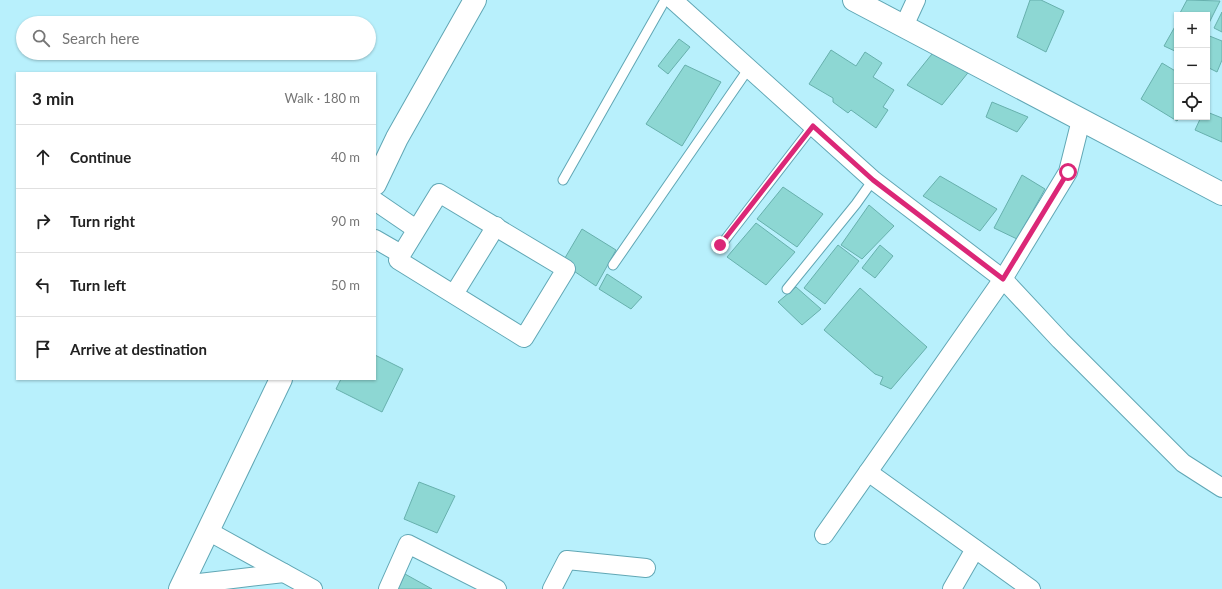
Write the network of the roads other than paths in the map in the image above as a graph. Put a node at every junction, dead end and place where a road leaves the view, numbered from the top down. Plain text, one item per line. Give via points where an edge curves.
1 (475, 0) edge
2 (666, 0) edge
3 (673, 0) edge
4 (854, 0) edge
5 (916, 0) edge
6 (904, 26) junction
7 (749, 68) junction
8 (1081, 120) junction
9 (813, 126) junction
10 (563, 180) dead end
11 (873, 180) junction
12 (376, 182) edge
13 (1222, 194) edge
14 (376, 202) edge
15 (496, 226) junction
16 (416, 229) junction
17 (376, 240) edge
18 (720, 245) dead end
19 (401, 254) junction
20 (613, 265) dead end
21 (1003, 279) junction
22 (787, 289) dead end
23 (454, 294) junction
24 (281, 380) edge
25 (868, 472) junction
26 (1222, 488) edge
27 (208, 531) junction
28 (824, 535) dead end
29 (975, 549) junction
30 (646, 568) dead end
31 (284, 573) junction
32 (181, 587) edge
33 (313, 589) edge
34 (388, 589) edge
35 (498, 589) edge
36 (552, 589) edge
37 (952, 589) edge
38 (1031, 589) edge

1 - 12 street via 404,125
2 - 10 lane
3 - 7 street
4 - 6 street
5 - 6 street
6 - 8 street
7 - 9 street
7 - 20 lane
8 - 13 street
8 - 21 street via 1068,172
9 - 11 street
9 - 18 lane
11 - 21 street
11 - 22 lane
14 - 16 street
15 - 16 street via 439,192
15 - 23 street
15 - 23 street via 566,269 524,338
16 - 19 street
17 - 19 street
19 - 23 street via 398,260
21 - 25 street
21 - 26 street via 1182,463
24 - 27 street
25 - 28 street
25 - 29 street
27 - 31 street
27 - 32 street
29 - 37 street
29 - 38 street
30 - 36 street via 567,560
31 - 32 street
31 - 33 street
34 - 35 street via 408,544

